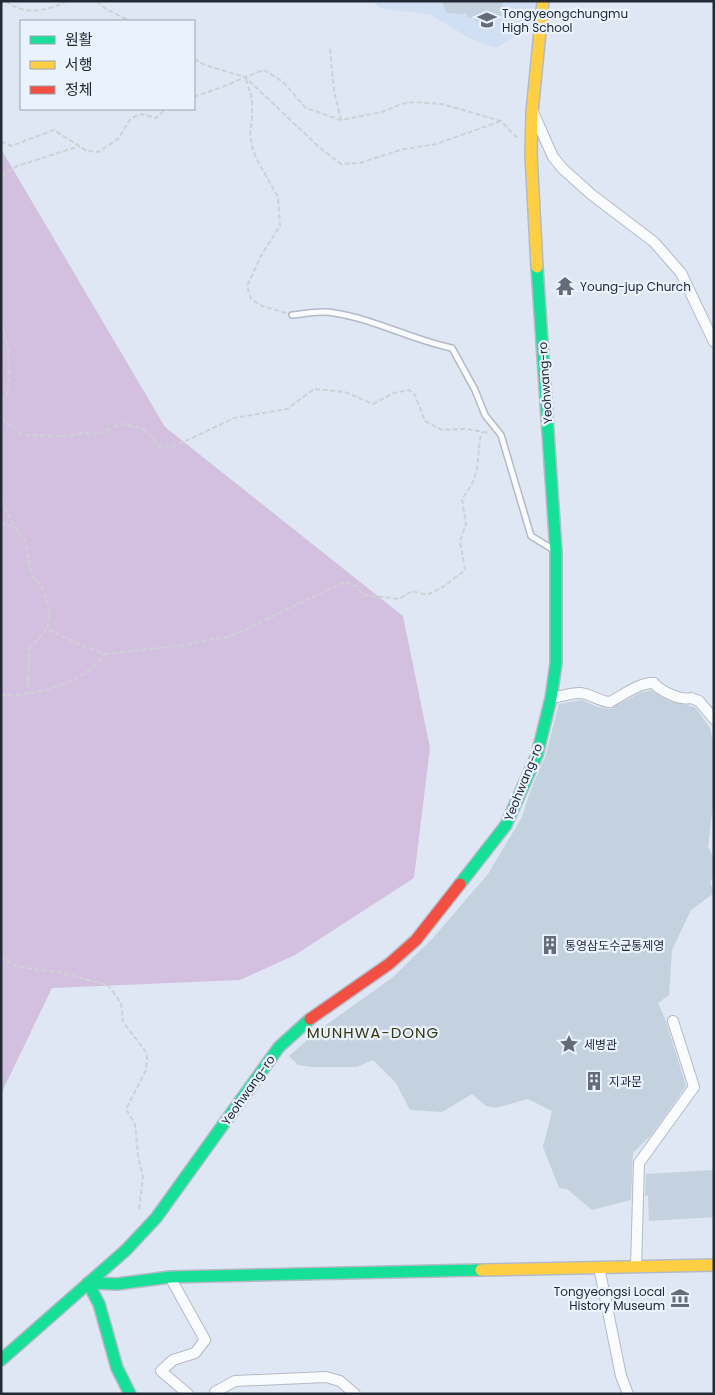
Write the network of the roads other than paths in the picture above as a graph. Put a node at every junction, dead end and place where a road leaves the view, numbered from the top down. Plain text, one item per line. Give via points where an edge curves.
1 (543, 1) edge
2 (532, 112) junction
3 (292, 315) road end
4 (714, 342) edge
5 (556, 552) junction
6 (551, 698) junction
7 (714, 719) edge
8 (674, 1021) dead end
9 (714, 1265) edge
10 (599, 1267) junction
11 (636, 1267) junction
12 (170, 1277) junction
13 (88, 1283) junction
14 (1, 1360) edge
15 (215, 1392) dead end
16 (130, 1394) edge
17 (188, 1394) edge
18 (354, 1394) edge
19 (628, 1394) edge

1 - 2 street, Yeohwang-ro
2 - 4 street via 563,169 654,242 682,273
2 - 5 street, Yeohwang-ro via 535,238
3 - 5 lane via 333,312 452,348 485,415 501,435 531,536
5 - 6 street, Yeohwang-ro via 556,663
6 - 7 street via 579,693 610,702 649,682 678,697 699,701
6 - 13 street, Yeohwang-ro via 538,754 506,825 475,866 416,940 389,964 307,1021 278,1047 156,1218
8 - 11 street via 694,1087 639,1163
9 - 11 street
10 - 11 street
10 - 12 street
10 - 19 street via 621,1376
12 - 13 street via 117,1284
12 - 17 street via 205,1340 195,1353 173,1360 161,1371
13 - 14 street, Yeohwang-ro
13 - 16 street via 99,1304 117,1368
15 - 18 street via 235,1380 326,1377 340,1381

